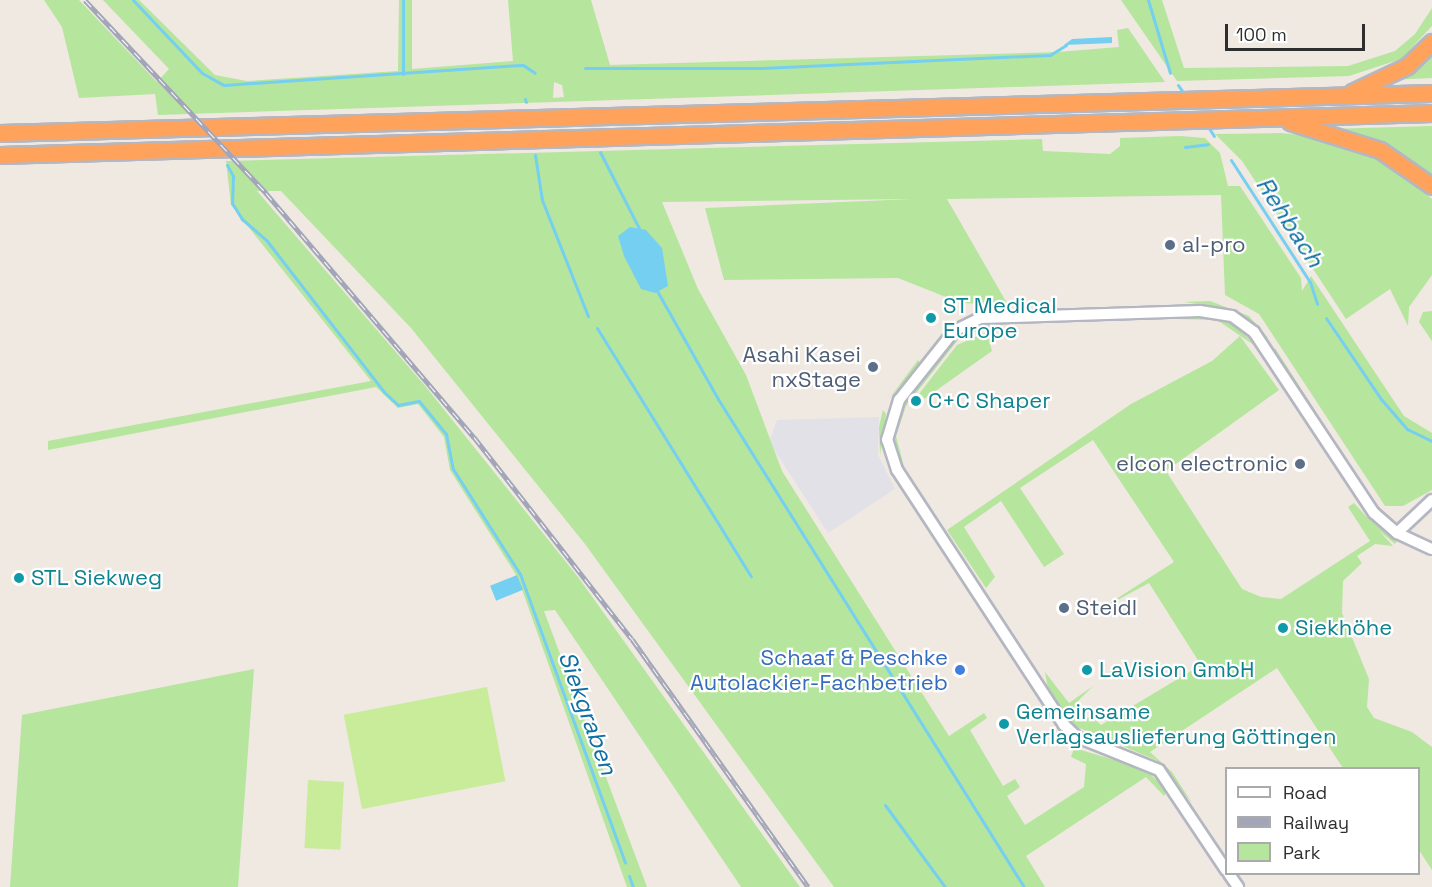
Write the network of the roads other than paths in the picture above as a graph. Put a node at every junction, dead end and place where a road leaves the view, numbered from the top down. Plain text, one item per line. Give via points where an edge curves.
1 (1432, 42) edge
2 (1432, 93) edge
3 (1346, 95) junction
4 (1432, 113) edge
5 (1273, 117) junction
6 (0, 133) edge
7 (0, 155) edge
8 (1432, 186) edge
9 (1432, 500) edge
10 (1397, 533) junction
11 (1432, 549) edge
12 (1225, 868) edge

1 - 3 highway via 1407,66
2 - 3 highway
3 - 6 highway
4 - 5 highway
5 - 7 highway
5 - 8 highway via 1380,150
9 - 10 street
10 - 11 street
10 - 12 street via 1374,513 1254,332 1218,312 973,321 954,331 899,400 887,440 897,470 1064,725 1077,737 1159,770

